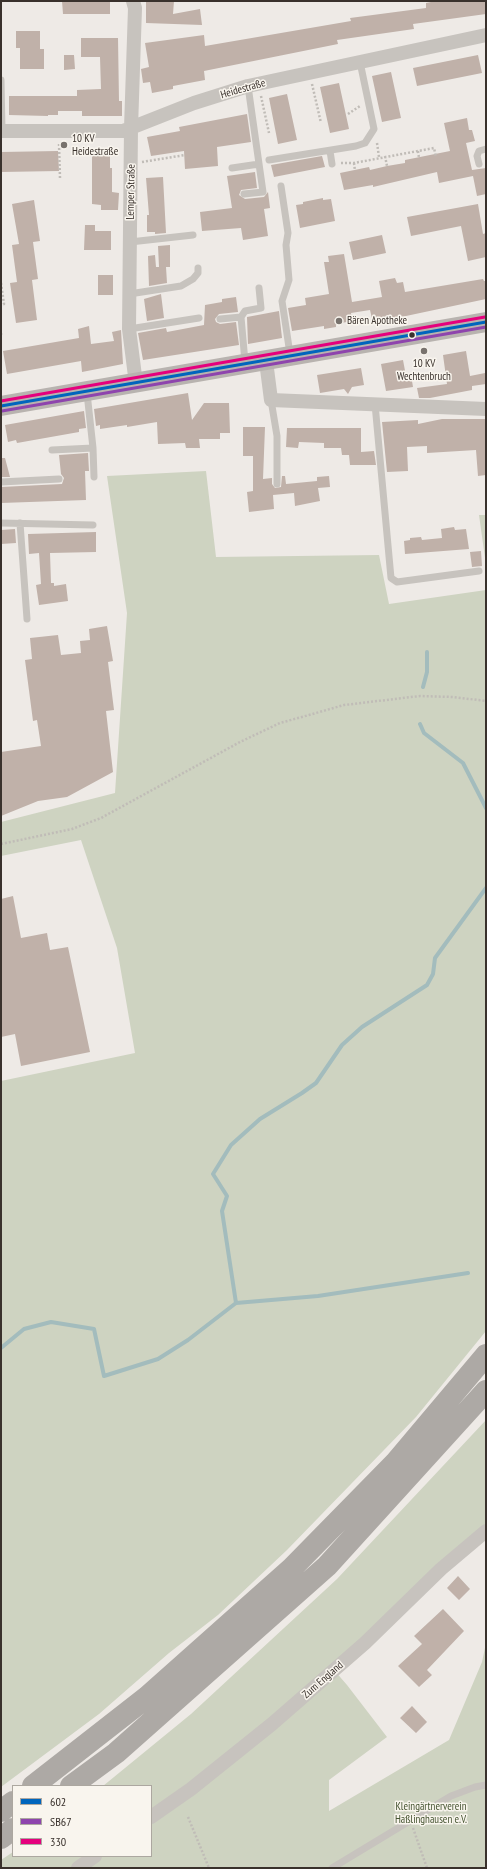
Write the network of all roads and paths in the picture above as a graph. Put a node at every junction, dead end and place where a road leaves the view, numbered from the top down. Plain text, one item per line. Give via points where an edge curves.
1 (133, 1) edge
2 (486, 35) edge
3 (360, 62) junction
4 (310, 72) junction
5 (1, 80) edge
6 (253, 85) junction
7 (368, 104) junction
8 (348, 114) dead end
9 (321, 123) dead end
10 (131, 128) junction
11 (59, 130) junction
12 (1, 131) edge
13 (269, 133) dead end
14 (486, 149) edge
15 (330, 151) junction
16 (418, 151) junction
17 (185, 156) dead end
18 (385, 156) junction
19 (419, 158) dead end
20 (436, 158) dead end
21 (269, 160) dead end
22 (132, 163) junction
23 (354, 163) junction
24 (260, 164) junction
25 (332, 164) joint
26 (479, 164) dead end
27 (387, 166) dead end
28 (232, 168) dead end
29 (355, 171) dead end
30 (60, 178) dead end
31 (281, 186) dead end
32 (244, 194) dead end
33 (193, 234) dead end
34 (130, 242) junction
35 (198, 268) dead end
36 (1, 283) edge
37 (259, 288) dead end
38 (129, 294) junction
39 (1, 304) edge
40 (241, 316) junction
41 (199, 318) dead end
42 (220, 319) dead end
43 (486, 322) edge
44 (129, 329) junction
45 (290, 356) junction
46 (266, 361) junction
47 (246, 364) junction
48 (136, 384) junction
49 (87, 392) junction
50 (271, 400) junction
51 (375, 404) junction
52 (1, 406) edge
53 (486, 408) edge
54 (93, 448) junction
55 (52, 450) dead end
56 (94, 476) dead end
57 (59, 479) dead end
58 (1, 482) edge
59 (277, 484) dead end
60 (1, 523) edge
61 (20, 523) junction
62 (93, 525) dead end
63 (480, 571) dead end
64 (27, 619) dead end
65 (486, 701) edge
66 (1, 844) edge
67 (486, 1355) edge
68 (486, 1391) edge
69 (486, 1531) edge
70 (34, 1785) edge
71 (72, 1785) edge
72 (486, 1785) edge
73 (12, 1803) edge
74 (1, 1811) edge
75 (152, 1816) edge
76 (188, 1817) dead end
77 (411, 1820) junction
78 (12, 1830) edge
79 (1, 1838) edge
80 (94, 1857) edge
81 (78, 1868) edge
82 (208, 1868) edge
83 (332, 1868) edge
84 (427, 1868) edge

1 - 10 street, Lemper Straße via 136,8
2 - 3 street, Heidestraße
3 - 4 street, Heidestraße
3 - 7 lane
4 - 6 street, Heidestraße
4 - 9 path
5 - 12 lane
6 - 10 street, Heidestraße via 194,103
6 - 13 path
6 - 24 lane
7 - 8 path
7 - 15 lane via 374,129 370,138 356,146
10 - 11 street, Heidestraße via 123,131
10 - 22 street, Lemper Straße
11 - 12 street, Heidestraße
11 - 30 path
14 - 26 lane via 479,151
15 - 21 lane
15 - 25 lane
16 - 18 path
16 - 19 path
16 - 20 path via 434,148
17 - 22 path
18 - 23 path
18 - 27 path
22 - 34 street, Lemper Straße
23 - 25 path
23 - 29 path
24 - 28 lane
24 - 32 lane via 263,192
31 - 45 lane via 288,233 286,245 289,280 282,301
33 - 34 lane
34 - 38 street, Lemper Straße
35 - 38 lane via 198,273 193,279 181,286
36 - 39 path via 4,304
37 - 40 lane via 261,308 245,311
38 - 44 street, Lemper Straße
40 - 42 lane
40 - 47 lane
41 - 44 lane
43 - 45 main road
44 - 48 street, Lemper Straße
45 - 46 main road
46 - 47 main road
46 - 50 street
47 - 48 main road
48 - 49 main road
49 - 52 main road
49 - 54 lane
50 - 51 street
50 - 59 lane via 277,436
51 - 53 street
51 - 63 lane via 391,578 397,582
54 - 55 lane
54 - 56 lane
57 - 58 lane
60 - 61 lane
61 - 62 lane
61 - 64 lane
65 - 66 path via 420,696 344,705 280,723 101,818 72,828
67 - 70 highway via 395,1463 292,1568 147,1697
68 - 71 highway via 327,1566 116,1753
69 - 75 street, Zum England via 441,1569 365,1643 272,1724 191,1789
72 - 77 lane via 451,1796
73 - 74 highway
76 - 82 path
77 - 83 lane
77 - 84 path
78 - 79 highway
80 - 81 street

